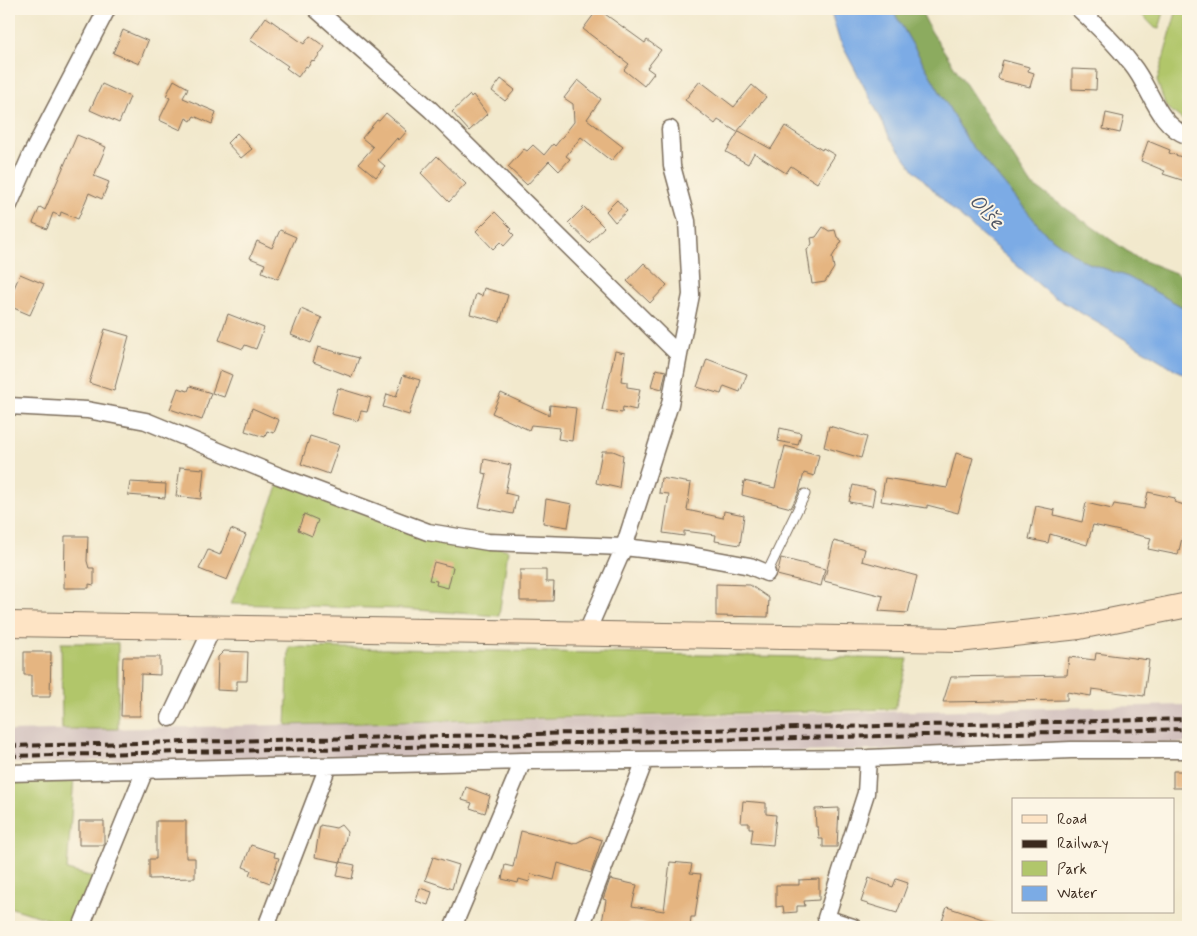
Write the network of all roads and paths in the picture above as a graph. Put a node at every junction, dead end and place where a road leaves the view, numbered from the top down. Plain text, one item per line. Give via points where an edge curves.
1 (107, 9) edge
2 (316, 9) edge
3 (1078, 9) edge
4 (670, 129) dead end
5 (1188, 136) edge
6 (9, 205) edge
7 (679, 355) junction
8 (9, 406) edge
9 (805, 494) dead end
10 (624, 548) junction
11 (767, 573) joint
12 (1188, 605) edge
13 (9, 624) edge
14 (213, 627) junction
15 (586, 634) junction
16 (170, 718) dead end
17 (1188, 750) edge
18 (868, 758) junction
19 (645, 760) junction
20 (523, 761) junction
21 (328, 766) junction
22 (145, 770) junction
23 (9, 773) edge
24 (824, 922) edge
25 (81, 927) edge
26 (266, 927) edge
27 (453, 927) edge
28 (581, 927) edge
29 (853, 927) edge

1 - 6 street via 31,155
2 - 7 street via 431,110
3 - 5 street via 1134,67 1150,98 1176,132
4 - 7 street via 672,166 687,220 691,295
7 - 10 street via 670,404
8 - 10 street via 87,410 146,421 428,532 488,542
9 - 11 lane
10 - 11 street via 686,554 750,566
10 - 15 street
12 - 15 main road via 1080,627 958,640
13 - 14 main road
14 - 15 main road
14 - 16 street
17 - 18 street via 1071,750
18 - 19 street
18 - 24 street via 866,793
19 - 20 street
19 - 28 street
20 - 21 street
20 - 27 street
21 - 22 street
21 - 26 street
22 - 23 street
22 - 25 street
24 - 29 street

